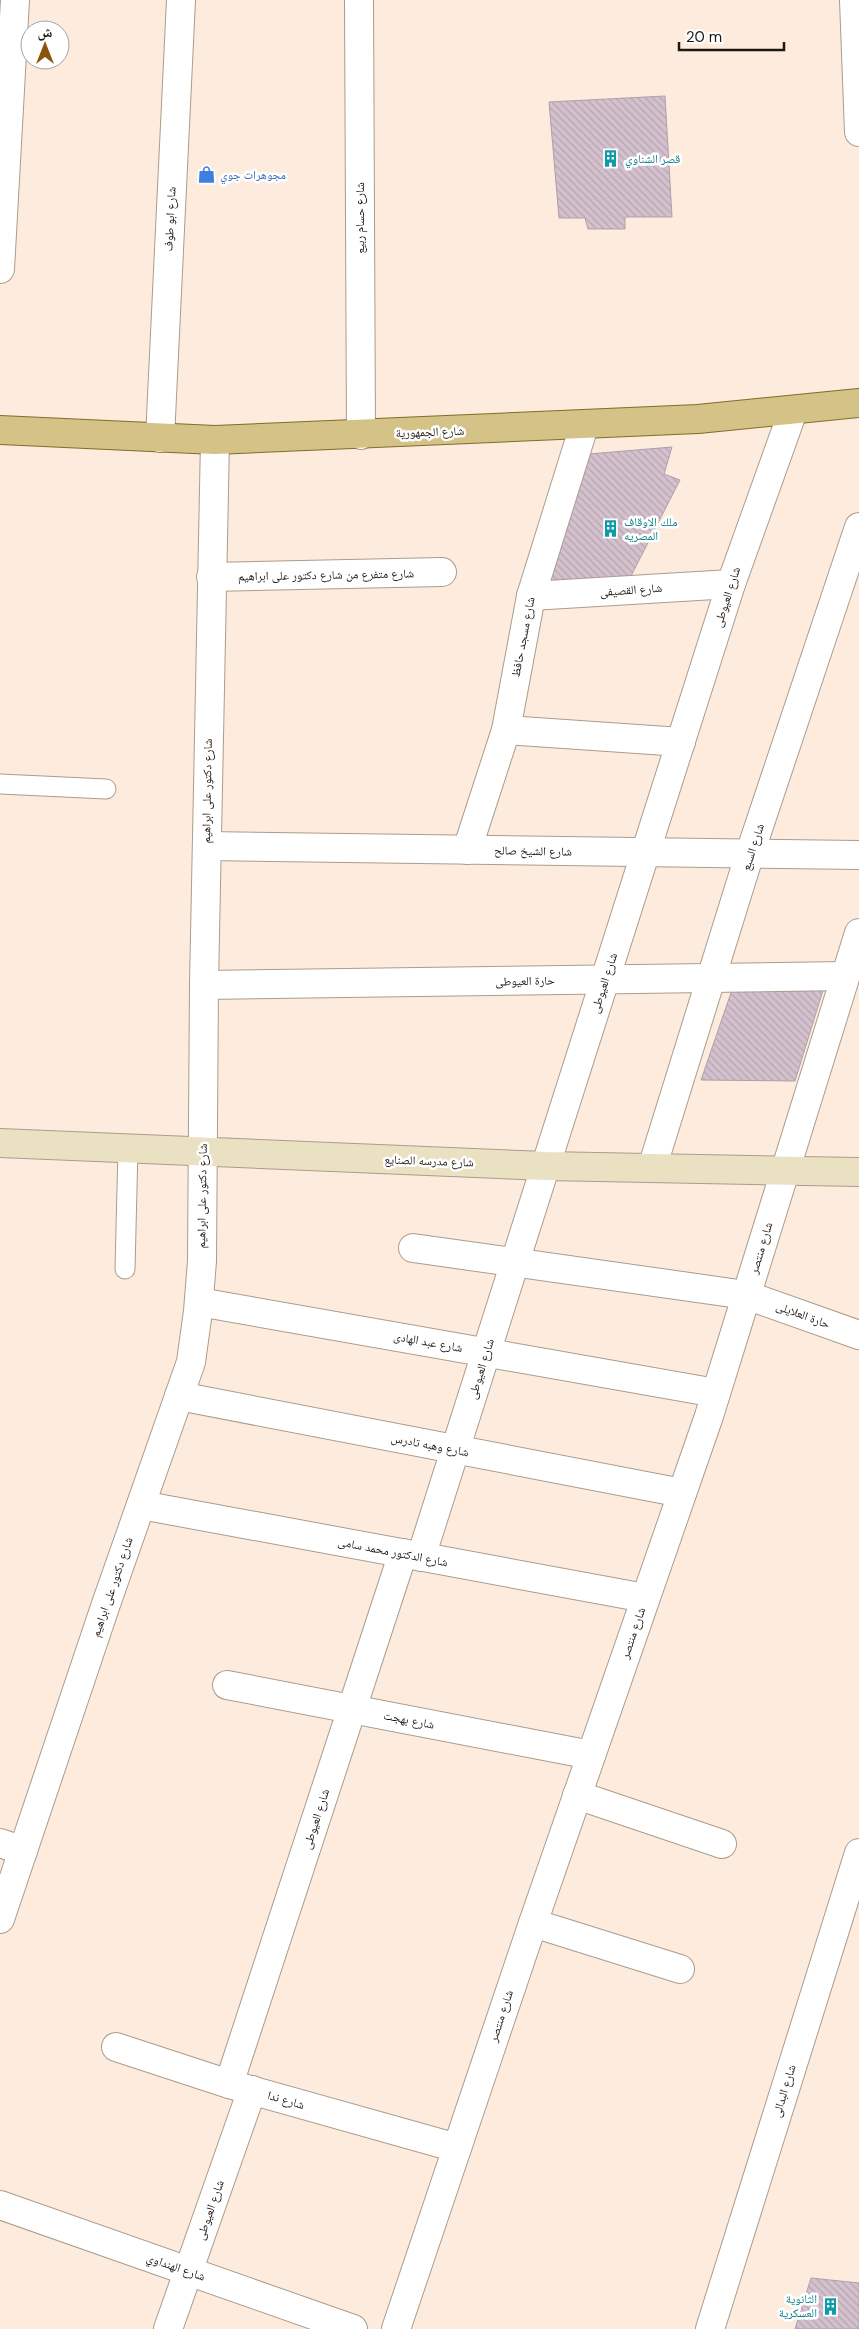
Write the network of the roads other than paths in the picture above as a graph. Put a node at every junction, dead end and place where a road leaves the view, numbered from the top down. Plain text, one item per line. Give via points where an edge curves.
1 (16, 0) edge
2 (180, 0) edge
3 (359, 0) edge
4 (854, 0) edge
5 (859, 132) edge
6 (0, 270) edge
7 (859, 403) edge
8 (793, 411) junction
9 (584, 426) junction
10 (0, 430) edge
11 (361, 435) junction
12 (160, 438) junction
13 (215, 440) junction
14 (859, 527) edge
15 (442, 572) dead end
16 (211, 577) junction
17 (731, 584) junction
18 (531, 596) junction
19 (506, 730) junction
20 (681, 742) junction
21 (0, 784) edge
22 (106, 789) dead end
23 (207, 846) junction
24 (467, 850) junction
25 (750, 853) junction
26 (645, 854) junction
27 (859, 855) edge
28 (859, 933) edge
29 (845, 976) junction
30 (712, 977) junction
31 (605, 980) junction
32 (204, 986) junction
33 (0, 1143) edge
34 (128, 1148) junction
35 (203, 1152) junction
36 (546, 1166) junction
37 (652, 1168) junction
38 (785, 1171) junction
39 (859, 1172) edge
40 (413, 1248) dead end
41 (515, 1262) junction
42 (125, 1269) dead end
43 (746, 1294) junction
44 (198, 1302) junction
45 (859, 1335) edge
46 (486, 1352) junction
47 (716, 1393) junction
48 (179, 1396) junction
49 (456, 1450) junction
50 (682, 1493) junction
51 (141, 1505) junction
52 (412, 1555) junction
53 (645, 1598) junction
54 (227, 1685) dead end
55 (352, 1709) junction
56 (591, 1756) junction
57 (577, 1795) junction
58 (722, 1844) dead end
59 (12, 1847) edge
60 (859, 1852) edge
61 (0, 1920) edge
62 (533, 1923) junction
63 (680, 1969) dead end
64 (116, 2047) dead end
65 (241, 2087) junction
66 (457, 2148) junction
67 (0, 2205) edge
68 (188, 2271) junction
69 (168, 2329) edge
70 (353, 2329) edge
71 (396, 2329) edge
72 (710, 2329) edge

1 - 6 street
2 - 12 street, شارع ابو طوف
3 - 11 street, شارع حسام ربيع
4 - 5 street
7 - 8 main road, شارع الجمهورية
8 - 9 main road, شارع الجمهورية
8 - 17 street, شارع العيوطى
9 - 11 main road, شارع الجمهورية
9 - 18 street, شارع مسجد حافظ
10 - 12 main road, شارع الجمهورية
11 - 13 main road, شارع الجمهورية
12 - 13 main road, شارع الجمهورية
13 - 16 street, شارع دكتور على ابراهيم
14 - 25 street, شارع السبع
15 - 16 street, شارع متفرع من شارع دكتور على ابراهيم
16 - 23 street, شارع دكتور على ابراهيم
17 - 18 street, شارع القصيفى
17 - 20 street, شارع العيوطى
18 - 19 street, شارع مسجد حافظ
19 - 20 street
19 - 24 street, شارع مسجد حافظ
20 - 26 street, شارع العيوطى
21 - 22 lane
23 - 24 street, شارع الشيخ صالح
23 - 32 street, شارع دكتور على ابراهيم
24 - 26 street, شارع الشيخ صالح
25 - 26 street, شارع الشيخ صالح
25 - 27 street, شارع الشيخ صالح
25 - 30 street, شارع السبع
26 - 31 street, شارع العيوطى
28 - 29 street, شارع منتصر
29 - 30 street, حارة العيوطى
29 - 38 street, شارع منتصر
30 - 31 street, حارة العيوطى
30 - 37 street, شارع السبع
31 - 32 street, حارة العيوطى
31 - 36 street, شارع العيوطى
32 - 35 street, شارع دكتور على ابراهيم
33 - 34 street, شارع مدرسه الصنايع
34 - 35 street, شارع مدرسه الصنايع
34 - 42 lane
35 - 36 street, شارع مدرسه الصنايع
35 - 44 street, شارع دكتور على ابراهيم via 202,1261
36 - 37 street, شارع مدرسه الصنايع
36 - 41 street, شارع العيوطى
37 - 38 street, شارع مدرسه الصنايع
38 - 39 street, شارع مدرسه الصنايع
38 - 43 street, شارع منتصر
40 - 41 street, حارة العلايلى
41 - 43 street, حارة العلايلى
41 - 46 street, شارع العيوطى
43 - 45 street, حارة العلايلى
43 - 47 street, شارع منتصر
44 - 46 street, شارع عبد الهادى
44 - 48 street, شارع دكتور على ابراهيم via 191,1362
46 - 47 street, شارع عبد الهادى
46 - 49 street, شارع العيوطى
47 - 50 street, شارع منتصر
48 - 49 street, شارع وهبه تادرس
48 - 51 street, شارع دكتور على ابراهيم
49 - 50 street, شارع وهبه تادرس
49 - 52 street, شارع العيوطى
50 - 53 street, شارع منتصر
51 - 52 street, شارع الدكتور محمد سامى
51 - 59 street, شارع دكتور على ابراهيم
52 - 53 street, شارع الدكتور محمد سامى
52 - 55 street, شارع العيوطى
53 - 56 street, شارع منتصر
54 - 55 street, شارع بهجت
55 - 56 street, شارع بهجت
55 - 65 street, شارع العيوطى
56 - 57 street, شارع منتصر
57 - 58 street
57 - 62 street, شارع منتصر
59 - 61 street, شارع دكتور على ابراهيم
60 - 72 street, شارع البدالى
62 - 63 street
62 - 66 street, شارع منتصر
64 - 65 street, شارع ندا
65 - 66 street, شارع ندا
65 - 68 street, شارع العيوطى
66 - 71 street, شارع منتصر
67 - 68 street, شارع الهنداوي
68 - 69 street, شارع العيوطى
68 - 70 street, شارع الهنداوي

